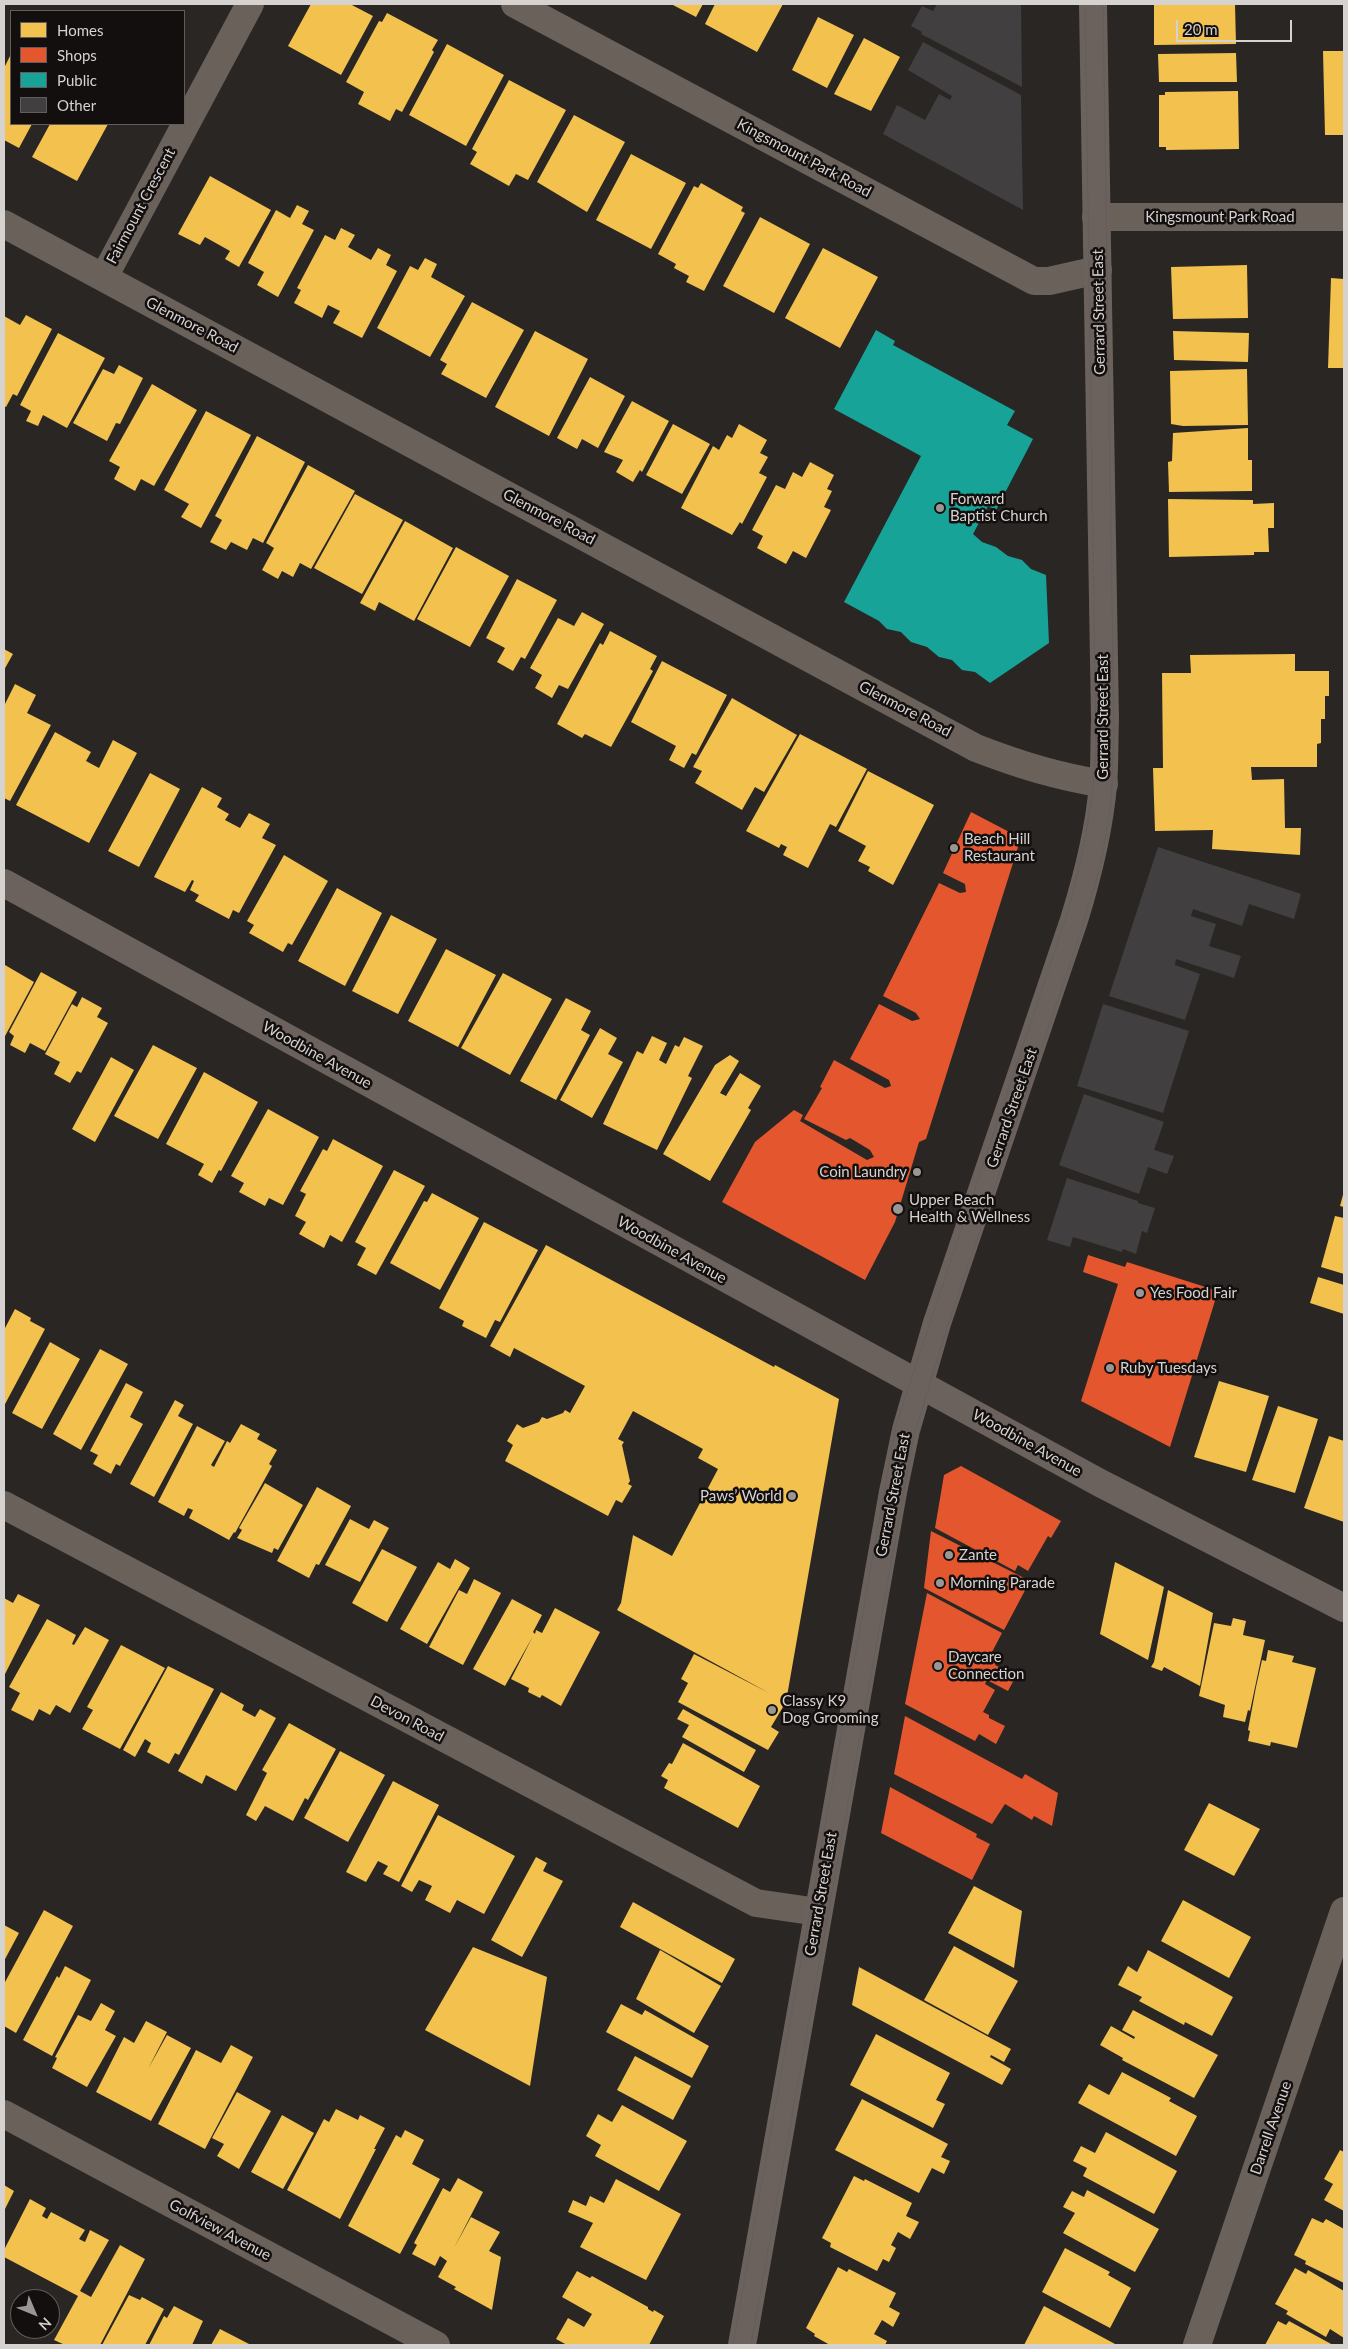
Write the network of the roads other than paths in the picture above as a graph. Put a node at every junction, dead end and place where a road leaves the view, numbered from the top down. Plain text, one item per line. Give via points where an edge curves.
1 (250, 4) edge
2 (515, 4) edge
3 (1093, 4) edge
4 (1096, 217) junction
5 (1344, 217) edge
6 (4, 224) edge
7 (1098, 270) junction
8 (104, 277) junction
9 (1104, 784) junction
10 (4, 883) edge
11 (919, 1383) junction
12 (4, 1505) edge
13 (1344, 1608) edge
14 (1344, 1911) edge
15 (818, 1912) junction
16 (4, 2114) edge
17 (436, 2345) edge
18 (742, 2345) edge
19 (1197, 2345) edge

1 - 8 street, Fairmount Crescent
2 - 7 street, Kingsmount Park Road via 1034,281 1049,281
3 - 4 main road, Gerrard Street East
4 - 5 street, Kingsmount Park Road
4 - 7 main road, Gerrard Street East
6 - 8 street, Glenmore Road
7 - 9 main road, Gerrard Street East
8 - 9 street, Glenmore Road via 976,748 1028,768
9 - 11 main road, Gerrard Street East via 1088,875
10 - 11 main road, Woodbine Avenue
11 - 13 main road, Woodbine Avenue via 1100,1484
11 - 15 main road, Gerrard Street East via 892,1492
12 - 15 street, Devon Road via 756,1903
14 - 19 street, Darrell Avenue
15 - 18 main road, Gerrard Street East
16 - 17 street, Golfview Avenue

